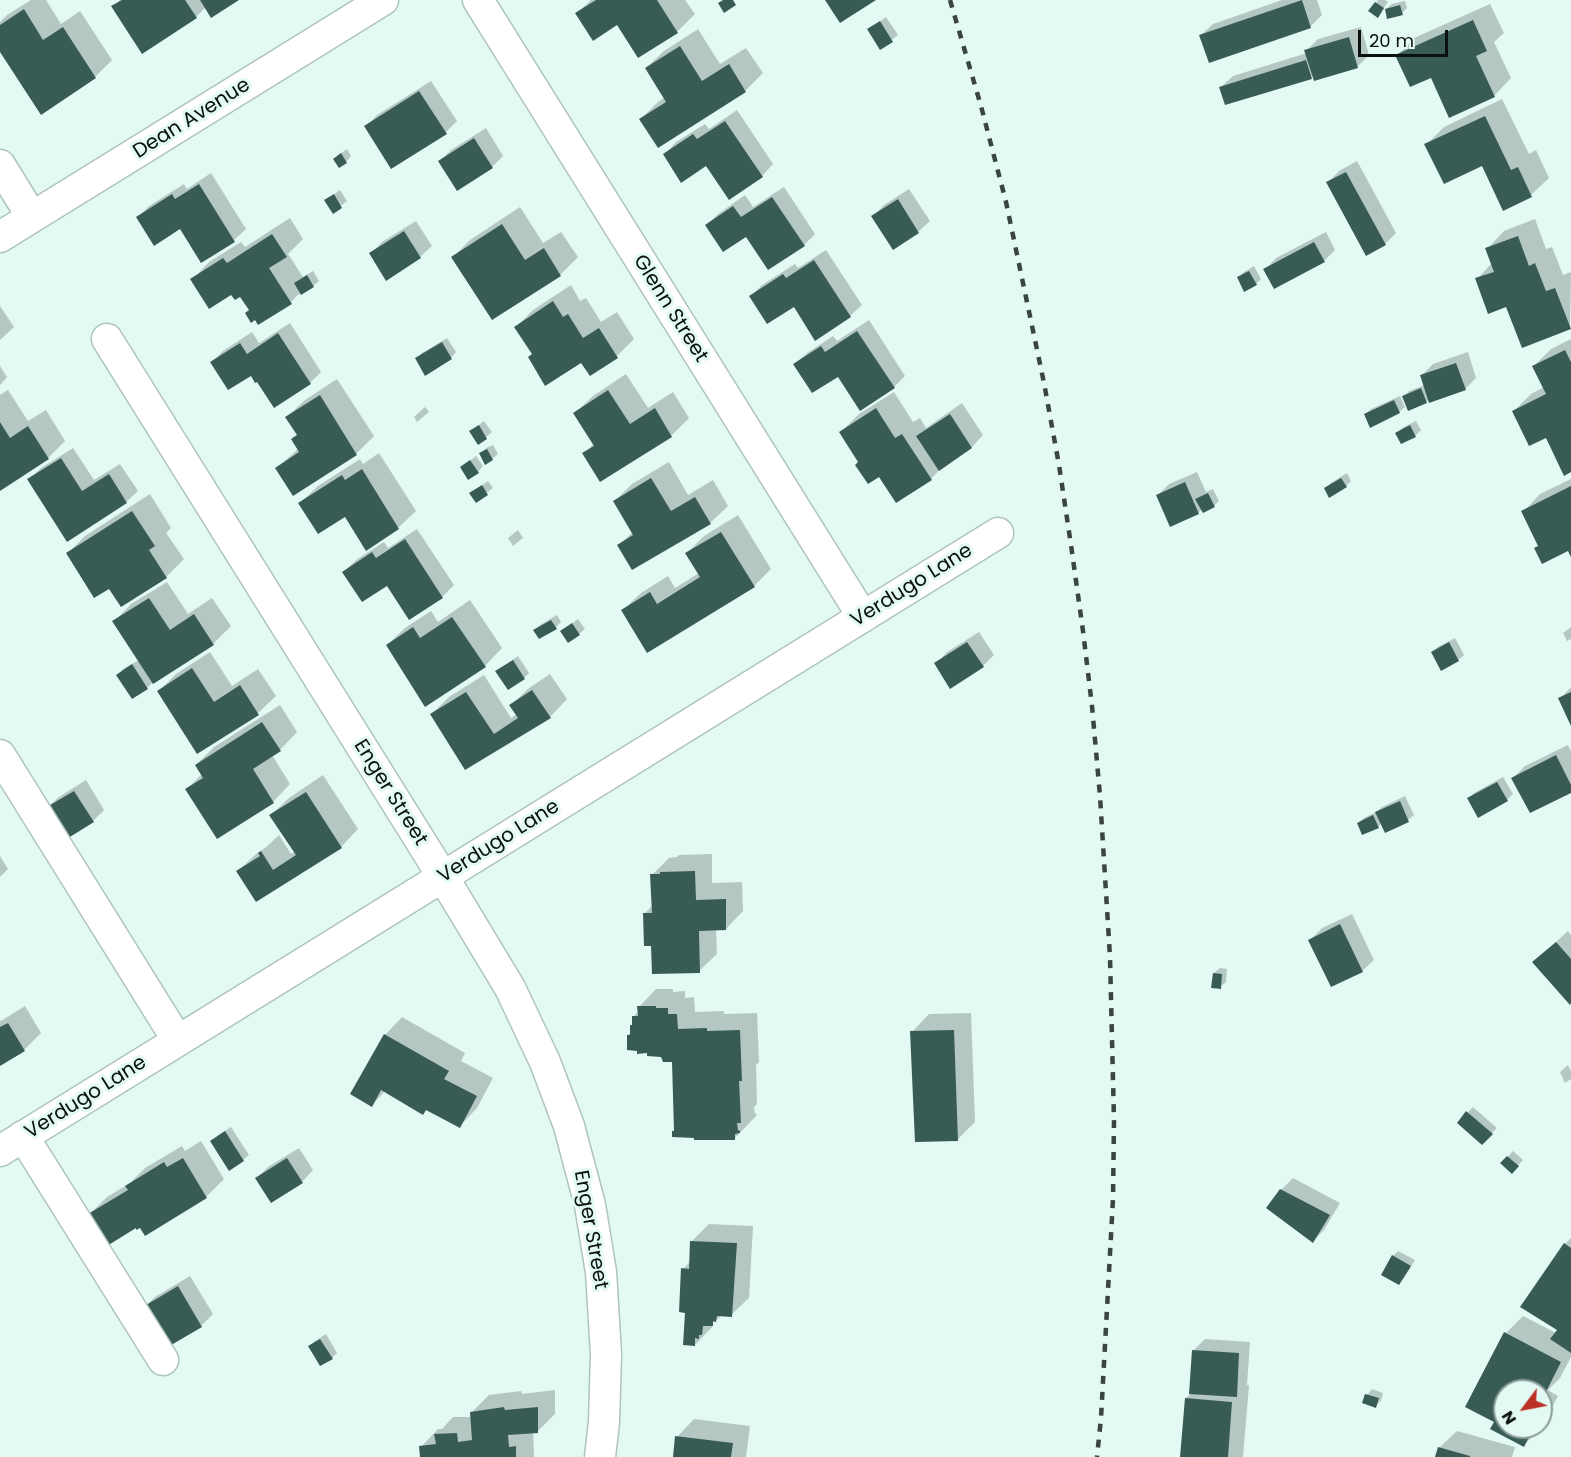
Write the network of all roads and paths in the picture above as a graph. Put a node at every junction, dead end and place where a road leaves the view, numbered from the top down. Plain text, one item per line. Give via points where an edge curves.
1 (383, 0) edge
2 (478, 0) edge
3 (0, 165) edge
4 (32, 217) junction
5 (0, 237) edge
6 (107, 339) dead end
7 (998, 533) dead end
8 (862, 617) junction
9 (0, 756) edge
10 (443, 877) junction
11 (178, 1041) junction
12 (12, 1144) edge
13 (163, 1360) dead end
14 (600, 1457) edge

1 - 4 street, Dean Avenue
2 - 8 street, Glenn Street
3 - 4 street
4 - 5 street, Dean Avenue
6 - 10 street, Enger Street
7 - 8 street, Verdugo Lane
8 - 10 street, Verdugo Lane
9 - 11 street
10 - 11 street, Verdugo Lane
10 - 14 street, Enger Street via 510,988 545,1062 569,1126 590,1205 601,1272 606,1354
11 - 12 street, Verdugo Lane
12 - 13 street

